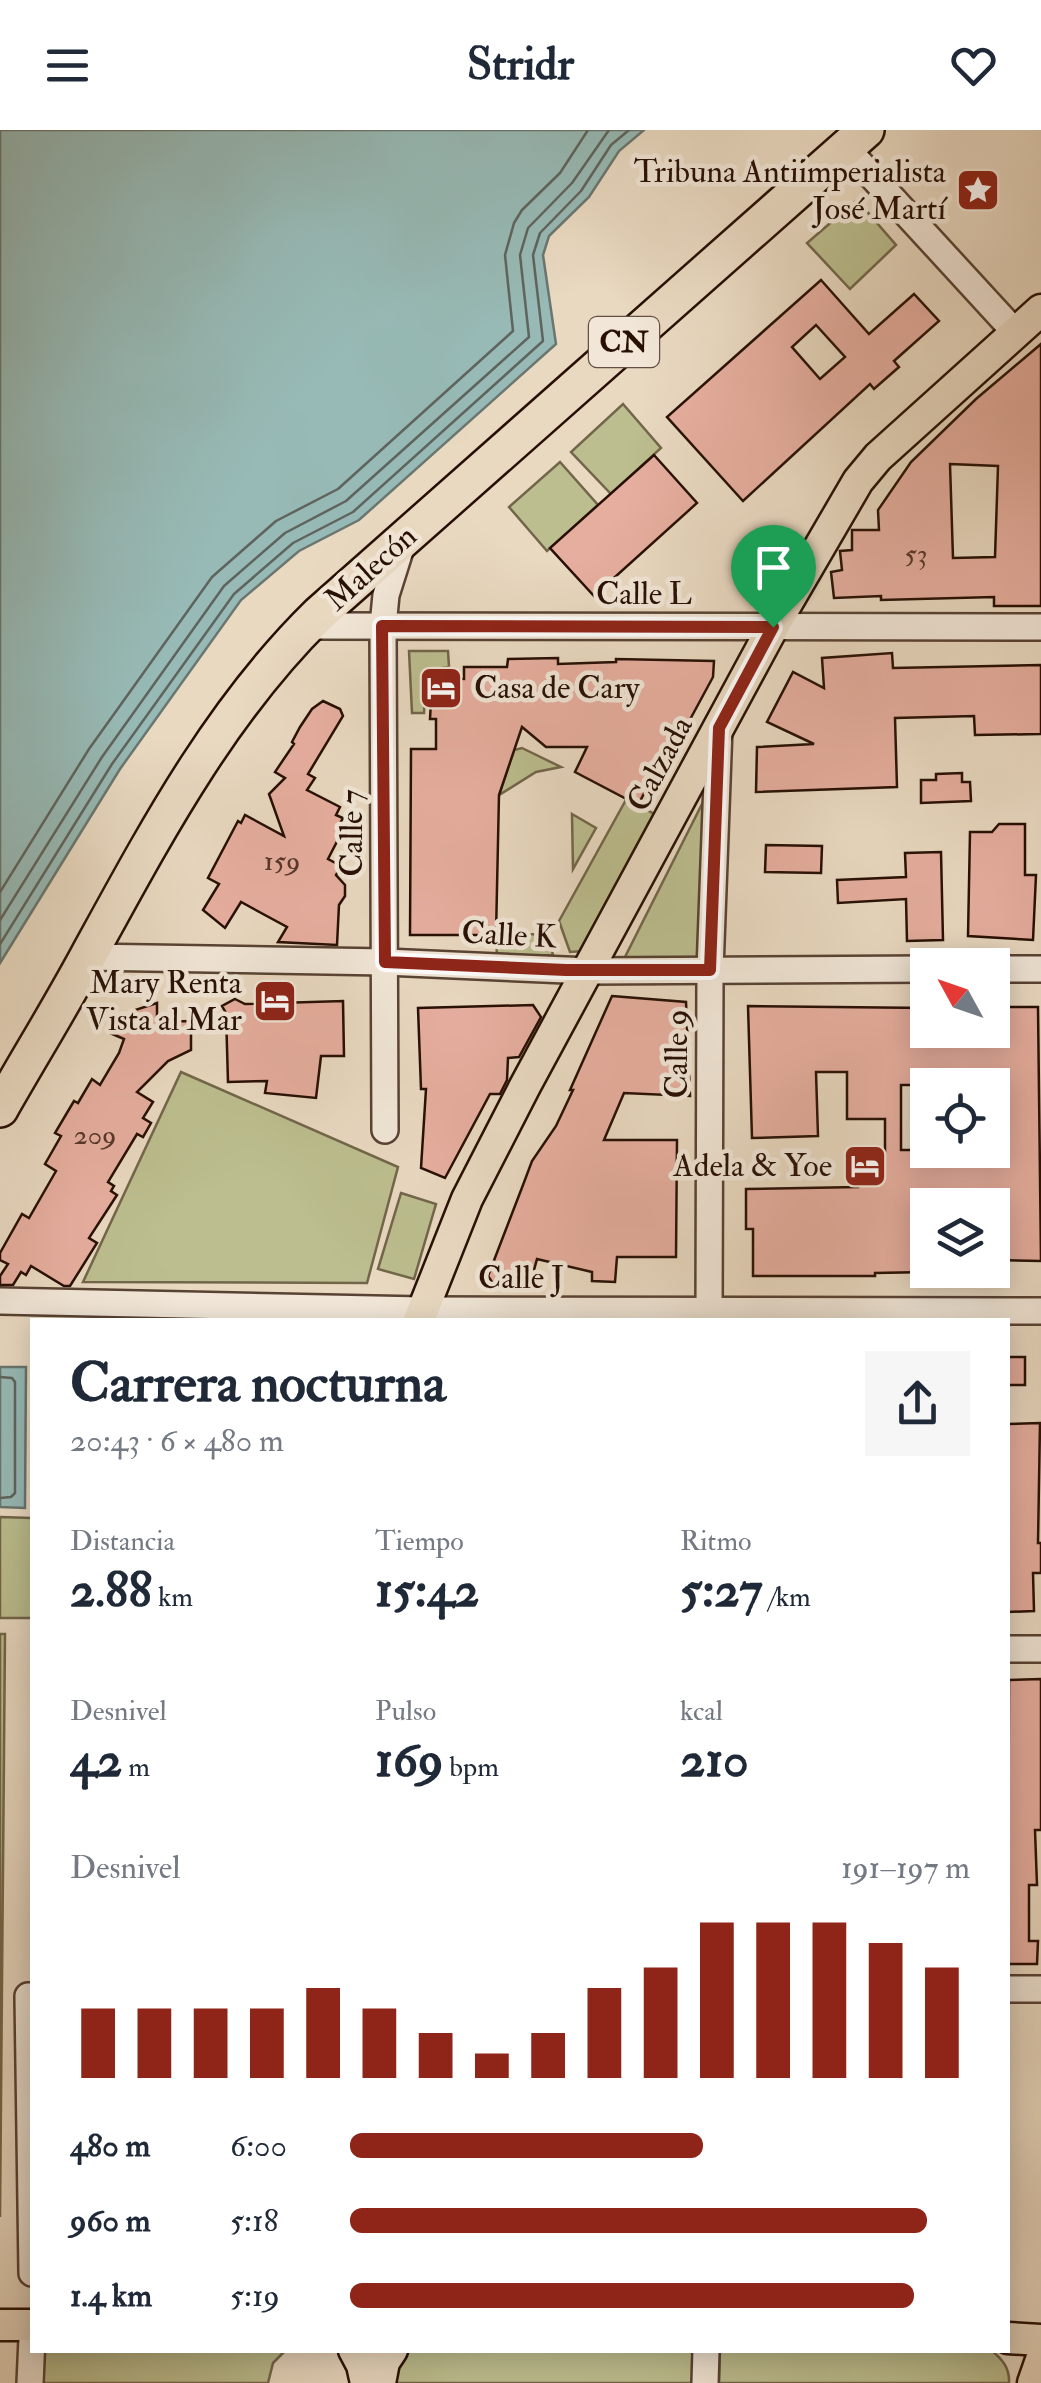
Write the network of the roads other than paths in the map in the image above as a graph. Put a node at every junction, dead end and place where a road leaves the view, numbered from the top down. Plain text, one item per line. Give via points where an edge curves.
1 (856, 139) edge
2 (1041, 310) edge
3 (1015, 332) junction
4 (404, 538) junction
5 (306, 626) junction
6 (382, 626) junction
7 (773, 627) junction
8 (1041, 627) edge
9 (719, 728) junction
10 (87, 958) junction
11 (385, 962) junction
12 (910, 969) edge
13 (1010, 969) edge
14 (1041, 969) edge
15 (589, 970) junction
16 (710, 970) junction
17 (0, 1110) edge
18 (385, 1130) dead end
19 (0, 1301) edge
20 (1041, 1311) edge
21 (420, 1315) edge
22 (710, 1316) edge
23 (1010, 1649) edge
24 (1041, 1649) edge
25 (1010, 1989) edge
26 (1041, 1990) edge
27 (0, 2325) edge
28 (30, 2325) edge
29 (1010, 2338) edge
30 (1041, 2340) edge
31 (31, 2353) edge
32 (356, 2353) edge
33 (366, 2353) edge
34 (390, 2353) edge
35 (706, 2353) edge
36 (1041, 2360) edge
37 (30, 2383) edge
38 (366, 2383) edge
39 (380, 2383) edge
40 (705, 2383) edge
41 (1033, 2383) edge

1 - 3 street
1 - 4 highway, Malecón / CN
2 - 3 main road, Calzada
3 - 7 main road, Calzada via 878,457
4 - 5 highway, Malecón / CN
4 - 6 street, Calle 7
5 - 6 street, Calle L
5 - 10 highway, Malecón / CN via 213,740
6 - 7 street, Calle L
6 - 11 street, Calle 7
7 - 8 street, Calle L
7 - 9 main road, Calzada
9 - 15 main road, Calzada
9 - 16 street, Calle 9
10 - 11 street, Calle K
10 - 17 highway, Malecón / CN
11 - 15 street, Calle K
11 - 18 street, Calle 7
12 - 16 street, Calle K
13 - 14 street
15 - 16 street, Calle K
15 - 21 main road, Calzada via 466,1199
16 - 22 street, Calle 9
19 - 21 street, Calle J
20 - 22 street, Calle J
21 - 22 street, Calle J
23 - 24 street
25 - 26 street
27 - 28 main road
29 - 30 main road
31 - 37 street
32 - 38 main road
33 - 38 main road
34 - 39 main road
35 - 40 street
36 - 41 main road

